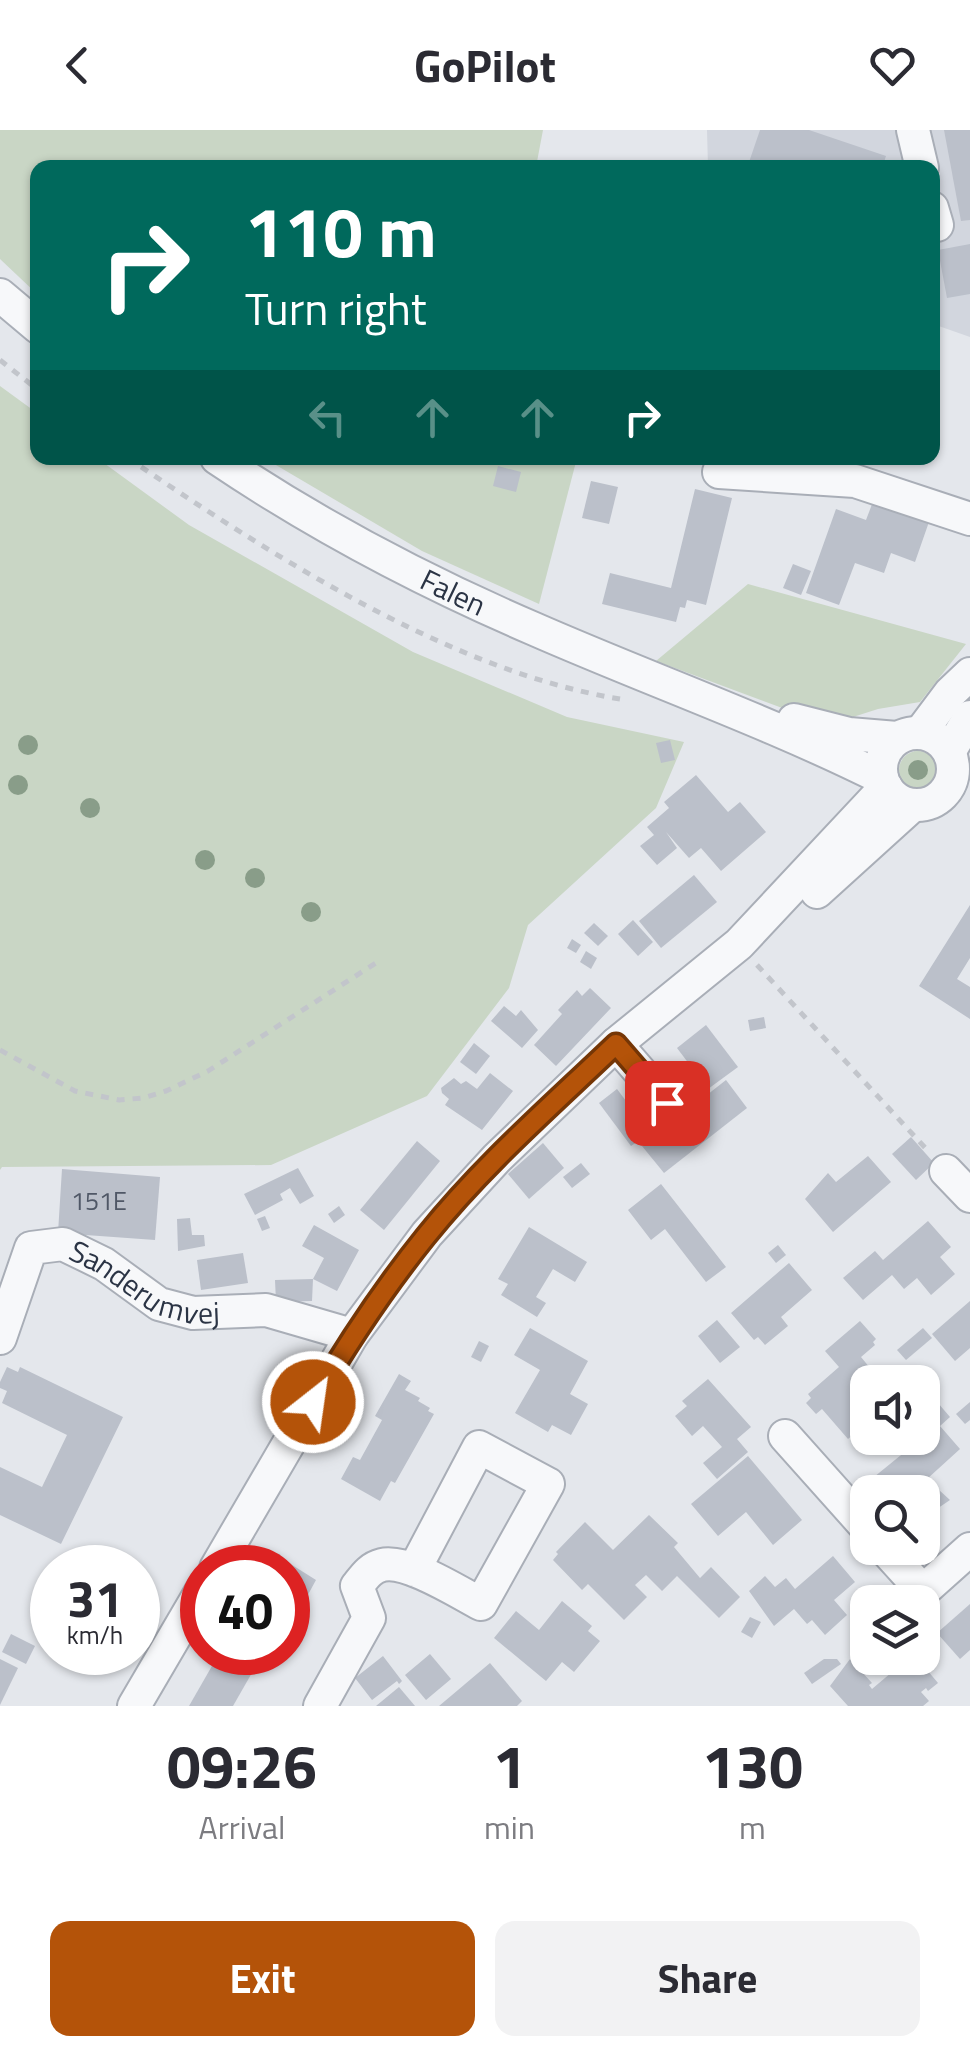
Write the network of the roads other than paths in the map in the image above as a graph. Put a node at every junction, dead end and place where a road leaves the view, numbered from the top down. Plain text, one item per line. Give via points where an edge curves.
1 (913, 130) edge
2 (920, 160) edge
3 (0, 295) edge
4 (30, 320) edge
5 (229, 465) edge
6 (719, 472) dead end
7 (970, 520) edge
8 (970, 674) edge
9 (706, 698) junction
10 (970, 717) edge
11 (909, 736) junction
12 (957, 761) edge
13 (904, 793) junction
14 (970, 806) edge
15 (616, 1044) junction
16 (667, 1103) dead end
17 (946, 1171) road end
18 (970, 1196) edge
19 (352, 1335) junction
20 (0, 1338) edge
21 (784, 1436) dead end
22 (850, 1509) edge
23 (229, 1545) edge
24 (970, 1549) edge
25 (899, 1565) edge
26 (414, 1570) junction
27 (180, 1628) edge
28 (134, 1706) edge
29 (320, 1706) edge

1 - 2 street
3 - 4 street
5 - 9 street, Falen via 443,587
6 - 7 street via 855,481
8 - 11 street
9 - 11 street, Falen via 850,734
9 - 13 street, Falen
10 - 12 street
11 - 12 street via 932,736
11 - 13 street via 883,757
12 - 13 street via 951,782
13 - 14 street, Falen
13 - 15 street via 791,914 738,944
15 - 16 street
15 - 19 street via 427,1234
17 - 18 street
19 - 20 street, Sanderumvej via 266,1310 193,1313 159,1304 63,1244 30,1248
19 - 23 street
21 - 22 street
24 - 25 street via 923,1591
26 - 26 street via 481,1604 548,1484 479,1447
26 - 29 street via 386,1564 368,1571 358,1586 369,1618
27 - 28 street

